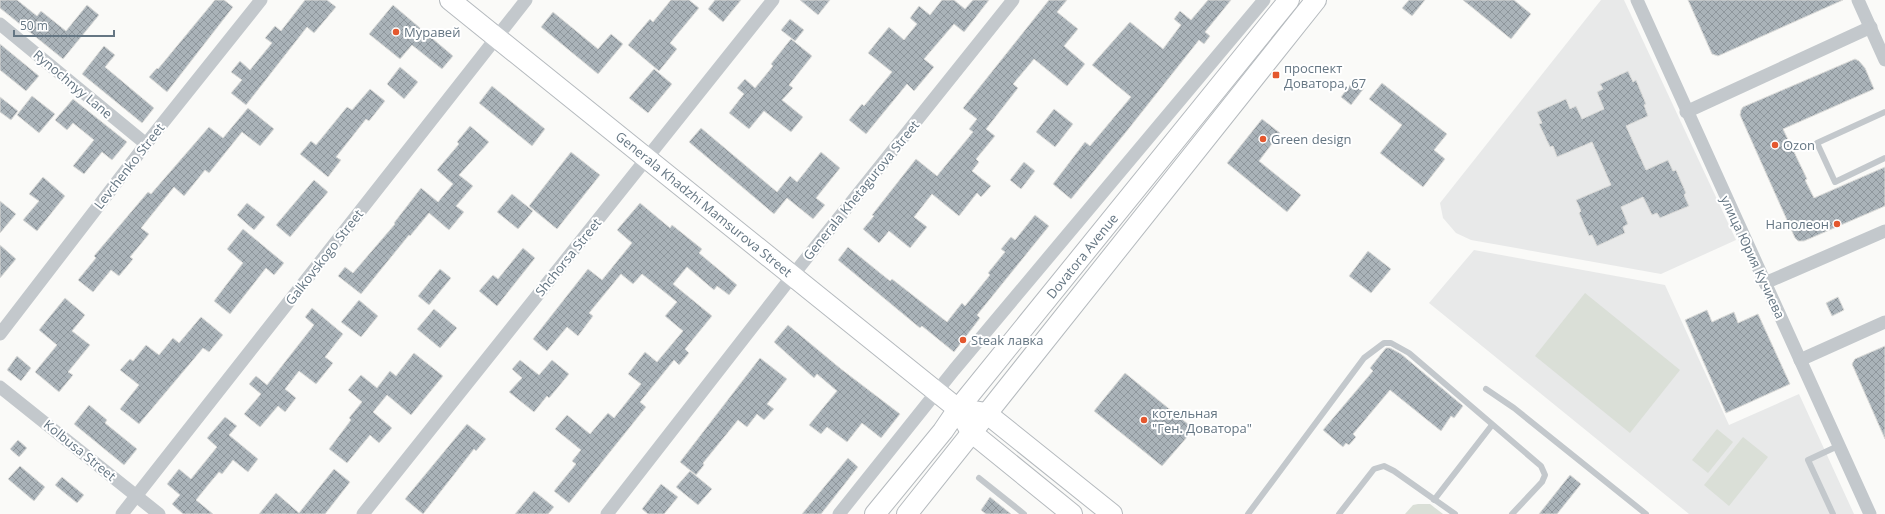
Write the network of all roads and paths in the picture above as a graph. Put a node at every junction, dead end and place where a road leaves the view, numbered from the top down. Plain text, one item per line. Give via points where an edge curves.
1 (261, 0) edge
2 (450, 0) edge
3 (526, 0) edge
4 (773, 0) edge
5 (1013, 0) edge
6 (1264, 0) edge
7 (1289, 0) edge
8 (1316, 0) edge
9 (1637, 0) edge
10 (1858, 0) edge
11 (0, 24) edge
12 (1871, 27) junction
13 (496, 37) junction
14 (1885, 60) edge
15 (1686, 112) junction
16 (1885, 112) edge
17 (146, 144) junction
18 (647, 158) junction
19 (1885, 158) edge
20 (1885, 231) edge
21 (793, 275) junction
22 (1765, 283) junction
23 (1885, 322) edge
24 (0, 334) edge
25 (1800, 360) junction
26 (0, 387) edge
27 (1486, 389) dead end
28 (936, 391) junction
29 (958, 409) junction
30 (986, 413) junction
31 (1492, 425) junction
32 (971, 432) junction
33 (1838, 446) junction
34 (979, 478) dead end
35 (137, 496) junction
36 (1434, 500) junction
37 (122, 514) edge
38 (159, 514) edge
39 (363, 514) edge
40 (607, 514) edge
41 (839, 514) edge
42 (875, 514) edge
43 (907, 514) edge
44 (1024, 514) edge
45 (1072, 514) edge
46 (1112, 514) edge
47 (1248, 514) edge
48 (1339, 514) edge
49 (1455, 514) edge
50 (1512, 514) edge
51 (1646, 514) edge
52 (1833, 514) edge
53 (1870, 514) edge

1 - 17 street, Levchenko Street
2 - 13 main road, Generala Khadzhi Mamsurova Street
3 - 13 street, Galkovskogo Street
4 - 18 street, Shchorsa Street
5 - 21 street, Generala Khetagurova Street
6 - 28 street, Dovatora Avenue
7 - 29 main road, Dovatora Avenue
8 - 30 main road, Dovatora Avenue
9 - 15 street, улица Юрия Кучиева
10 - 12 street
11 - 17 street, Rynochnyy Lane
12 - 14 street
12 - 15 street
13 - 18 main road, Generala Khadzhi Mamsurova Street
13 - 35 street, Galkovskogo Street
15 - 22 street, улица Юрия Кучиева
16 - 19 lane via 1817,144 1835,182
17 - 24 street, Levchenko Street
18 - 21 main road, Generala Khadzhi Mamsurova Street
18 - 39 street, Shchorsa Street
20 - 22 street
21 - 28 main road, Generala Khadzhi Mamsurova Street
21 - 40 street, Generala Khetagurova Street
22 - 25 street, улица Юрия Кучиева
23 - 25 street
25 - 33 street, улица Юрия Кучиева
26 - 35 street, Kolbusa Street
27 - 51 lane via 1514,408
28 - 29 main road, Generala Khadzhi Mamsurova Street
28 - 41 street, Dovatora Avenue
29 - 30 main road
29 - 32 main road, Generala Khadzhi Mamsurova Street
29 - 42 main road, Dovatora Avenue
30 - 32 main road, Dovatora Avenue
30 - 46 main road
31 - 36 lane
31 - 47 lane via 1408,353 1391,343 1384,343 1364,358
31 - 50 lane via 1541,466 1545,475 1542,482
32 - 43 main road, Dovatora Avenue
32 - 45 main road, Generala Khadzhi Mamsurova Street
33 - 52 lane via 1808,460
33 - 53 street, улица Юрия Кучиева
34 - 44 lane
35 - 37 street, Galkovskogo Street
35 - 38 street, Kolbusa Street
36 - 48 lane via 1384,466 1374,469
36 - 49 lane

